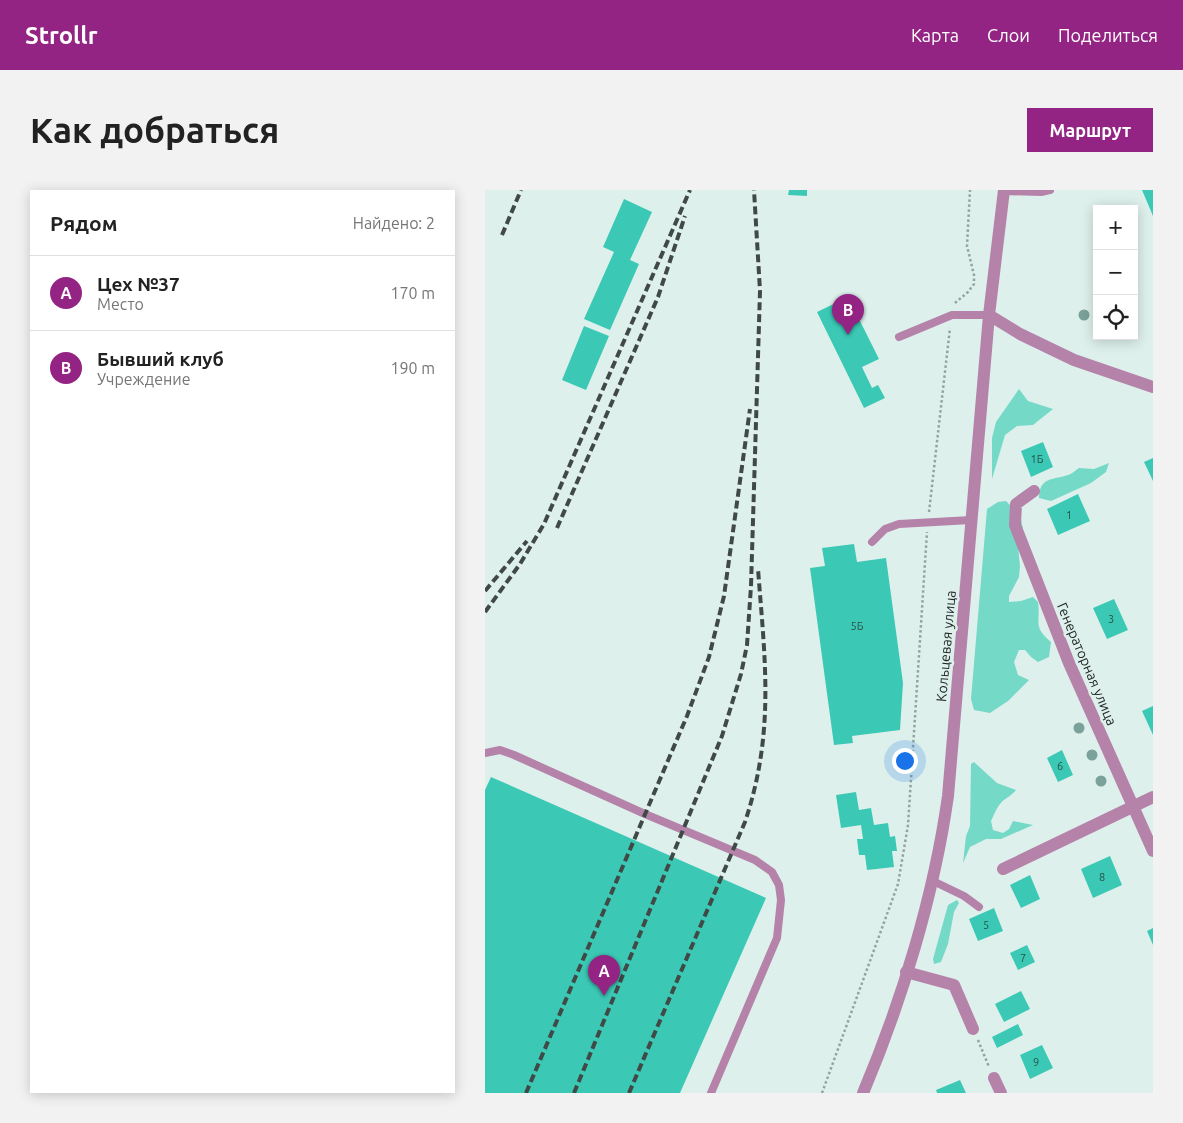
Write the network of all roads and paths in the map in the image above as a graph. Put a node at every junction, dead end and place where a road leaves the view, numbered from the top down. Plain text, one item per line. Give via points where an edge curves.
1 (971, 190) edge
2 (1050, 190) edge
3 (1004, 191) edge
4 (989, 314) junction
5 (952, 315) junction
6 (899, 337) dead end
7 (1153, 387) edge
8 (1034, 491) dead end
9 (971, 520) junction
10 (928, 521) junction
11 (873, 542) dead end
12 (485, 753) edge
13 (1153, 796) edge
14 (1132, 806) junction
15 (1153, 851) edge
16 (1003, 870) dead end
17 (933, 881) junction
18 (979, 907) dead end
19 (906, 972) junction
20 (973, 1029) joint
21 (994, 1078) joint
22 (711, 1093) edge
23 (822, 1093) edge
24 (863, 1093) edge
25 (1001, 1093) edge

1 - 5 path via 967,246 974,284 954,304
2 - 3 lane
3 - 4 street, Кольцевая улица
4 - 5 lane
4 - 7 street via 1020,334 1074,360
4 - 9 street, Кольцевая улица
5 - 6 lane
5 - 10 path
8 - 14 street, Генераторная улица via 1016,504 1015,525 1069,663
9 - 10 lane
9 - 17 street, Кольцевая улица via 948,796
10 - 11 lane via 892,526
10 - 23 path via 908,825 898,884
12 - 22 lane via 500,750 514,755 755,860 771,872 779,885 781,900 777,938
13 - 14 street
14 - 15 street, Генераторная улица
14 - 16 street
17 - 18 lane
17 - 19 street, Кольцевая улица
19 - 20 street via 954,985
19 - 24 street, Кольцевая улица
20 - 21 path
21 - 25 street

